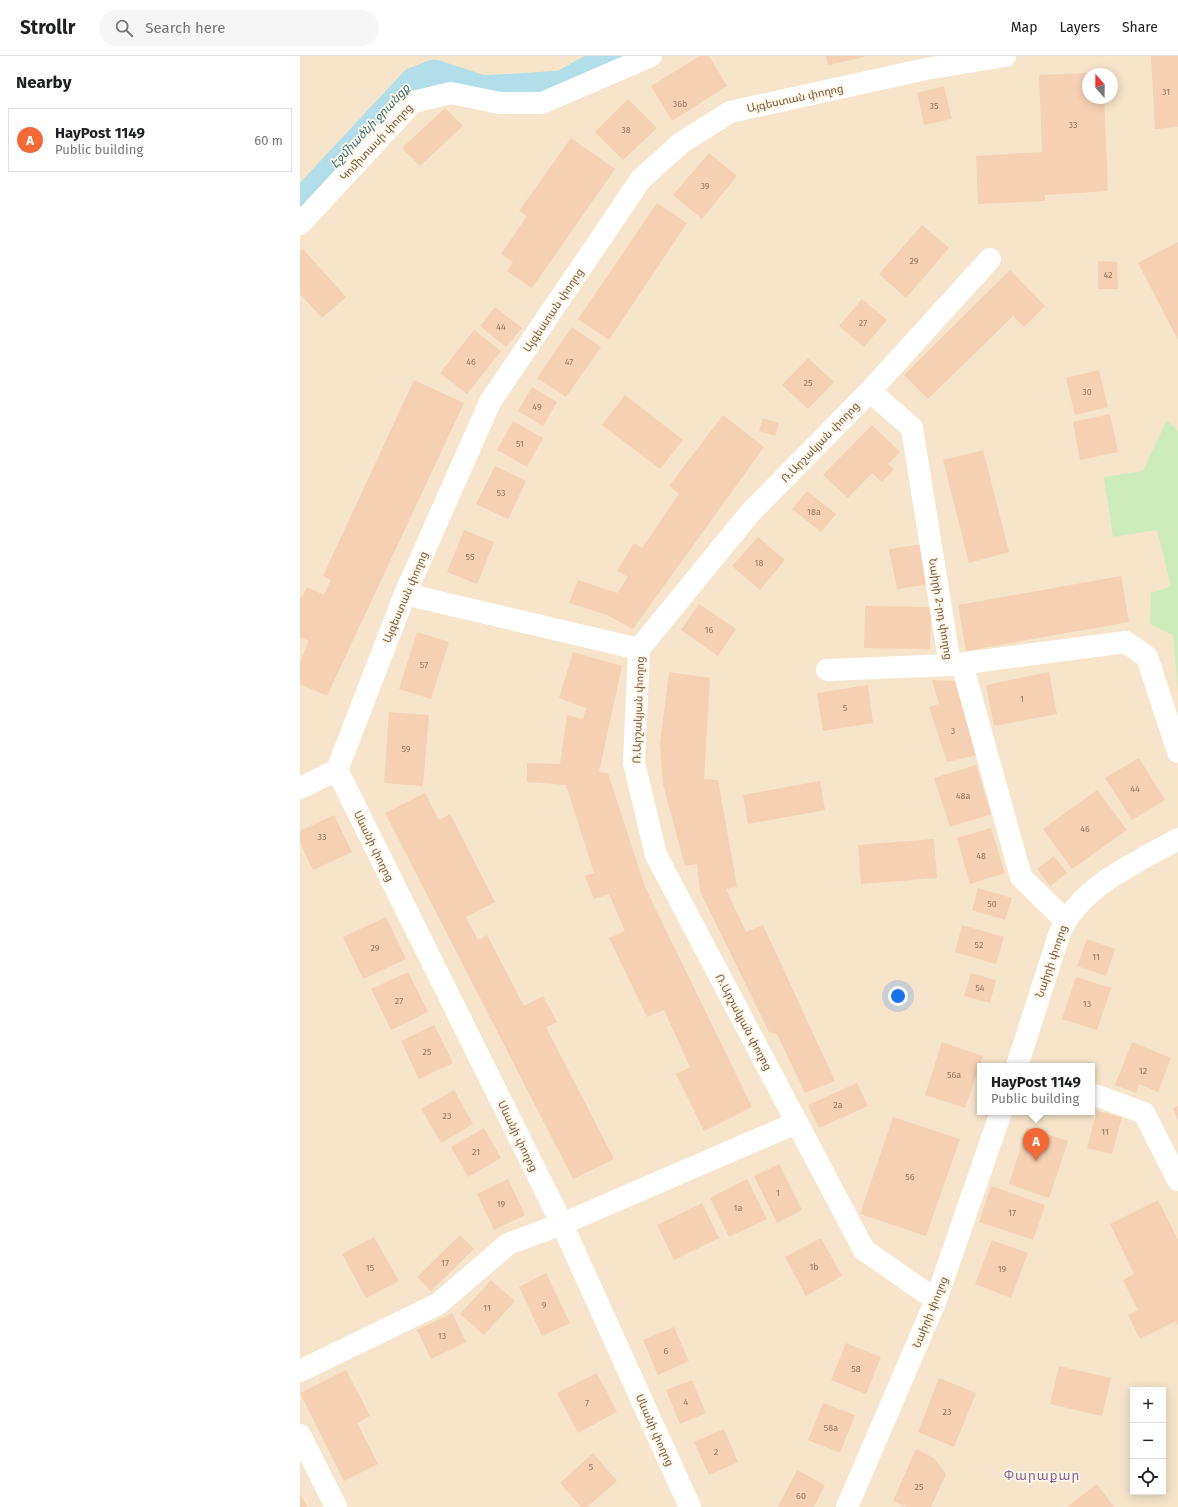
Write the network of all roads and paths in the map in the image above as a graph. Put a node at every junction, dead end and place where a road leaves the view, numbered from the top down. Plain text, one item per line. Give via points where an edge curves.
1 (651, 56) edge
2 (1005, 56) edge
3 (300, 224) edge
4 (990, 259) dead end
5 (870, 391) junction
6 (405, 594) junction
7 (639, 649) junction
8 (956, 665) junction
9 (827, 670) dead end
10 (1178, 752) edge
11 (337, 770) junction
12 (300, 788) edge
13 (1178, 839) edge
14 (1065, 920) junction
15 (1018, 1063) edge
16 (1095, 1095) edge
17 (1000, 1115) edge
18 (796, 1123) junction
19 (1178, 1180) edge
20 (562, 1224) junction
21 (936, 1300) junction
22 (300, 1371) edge
23 (300, 1435) edge
24 (336, 1507) edge
25 (690, 1507) edge
26 (847, 1507) edge

1 - 3 street, Կոմիտասի փողոց via 542,104 500,103 451,92 413,102
2 - 6 street, Այգեստան փողոց via 926,69 730,112 681,143 641,179 490,402
4 - 5 street, Ռ.Արշակյան փողոց
5 - 7 street, Ռ.Արշակյան փողոց via 750,513
5 - 8 street, Նաիրի 2-րդ փողոց via 912,428
6 - 7 street
6 - 11 street, Այգեստան փողոց
7 - 18 street, Ռ.Արշակյան փողոց via 634,763 656,854
8 - 9 street
8 - 10 street, Նաիրի 2-րդ փողոց via 1126,642 1147,657
8 - 14 street via 1021,877
11 - 12 street
11 - 20 street, Սևանի փողոց
13 - 14 street, Նաիրի փողոց via 1102,883
14 - 15 street, Նաիրի փողոց
16 - 19 street via 1144,1113
17 - 21 street, Նաիրի փողոց
18 - 20 street
18 - 21 street, Ռ.Արշակյան փողոց via 864,1250
20 - 22 street via 508,1244 438,1304
20 - 25 street, Սևանի փողոց
21 - 26 street, Նաիրի փողոց
23 - 24 street

